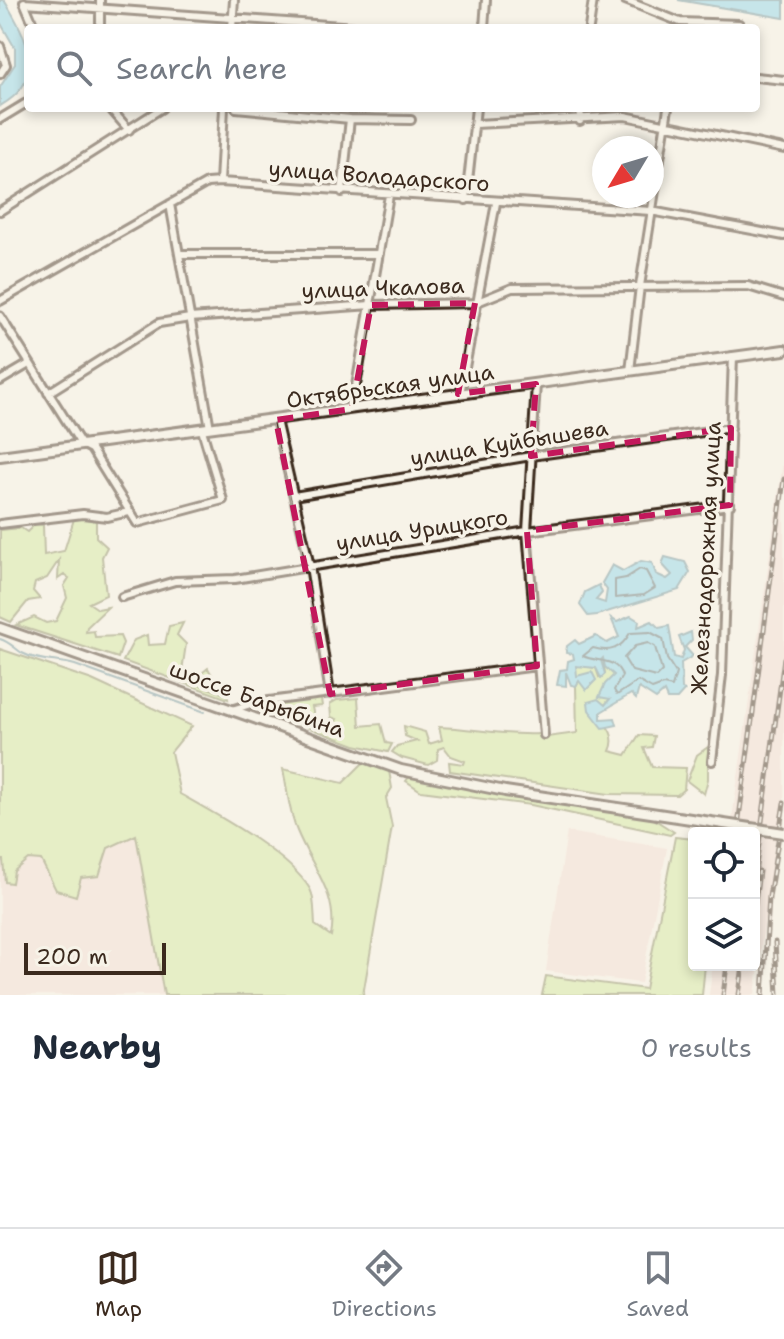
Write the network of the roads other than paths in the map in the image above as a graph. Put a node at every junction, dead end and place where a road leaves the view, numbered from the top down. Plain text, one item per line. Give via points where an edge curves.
1 (234, 0) edge
2 (486, 0) edge
3 (593, 0) edge
4 (625, 0) edge
5 (24, 1) edge
6 (100, 3) edge
7 (233, 16) junction
8 (33, 24) edge
9 (100, 24) edge
10 (232, 24) edge
11 (324, 24) edge
12 (484, 24) edge
13 (590, 24) edge
14 (678, 24) edge
15 (0, 46) edge
16 (0, 74) edge
17 (760, 77) edge
18 (784, 80) edge
19 (24, 104) edge
20 (113, 112) edge
21 (156, 112) edge
22 (224, 112) edge
23 (277, 112) edge
24 (476, 112) edge
25 (581, 112) edge
26 (667, 112) edge
27 (0, 119) edge
28 (350, 119) junction
29 (411, 120) dead end
30 (580, 121) junction
31 (475, 124) junction
32 (665, 125) junction
33 (129, 130) junction
34 (784, 149) edge
35 (220, 182) junction
36 (342, 192) junction
37 (389, 195) junction
38 (466, 200) junction
39 (496, 203) junction
40 (170, 204) junction
41 (0, 211) edge
42 (651, 211) junction
43 (784, 236) edge
44 (181, 254) junction
45 (379, 254) junction
46 (640, 286) junction
47 (784, 297) edge
48 (0, 301) edge
49 (475, 303) junction
50 (371, 305) junction
51 (0, 316) edge
52 (190, 318) junction
53 (784, 350) edge
54 (733, 356) junction
55 (29, 364) junction
56 (630, 371) junction
57 (0, 381) edge
58 (536, 384) junction
59 (48, 393) junction
60 (460, 394) junction
61 (352, 409) junction
62 (276, 420) junction
63 (731, 428) junction
64 (206, 429) junction
65 (81, 444) junction
66 (0, 456) edge
67 (531, 456) junction
68 (294, 496) junction
69 (730, 505) junction
70 (129, 512) junction
71 (0, 524) edge
72 (527, 531) junction
73 (310, 566) junction
74 (122, 597) dead end
75 (0, 628) edge
76 (537, 666) junction
77 (330, 694) junction
78 (235, 709) junction
79 (544, 735) dead end
80 (712, 761) dead end
81 (784, 833) edge

1 - 7 street
2 - 12 street
3 - 13 street
4 - 14 street
5 - 6 street
5 - 8 street
6 - 7 street
6 - 9 street
7 - 10 street
7 - 11 street
15 - 16 street via 6,65
17 - 18 street
19 - 27 street
20 - 33 street
21 - 33 street
22 - 35 street
23 - 28 street
24 - 31 street
25 - 30 street
26 - 32 street
28 - 29 street
28 - 36 street
30 - 31 street
30 - 32 street via 625,116
31 - 38 street
32 - 34 street
32 - 42 street
33 - 41 street
35 - 36 street, улица Володарского
35 - 40 street, улица Володарского via 207,183
36 - 37 street, улица Володарского
37 - 38 street, улица Володарского
37 - 45 street
38 - 39 street, улица Володарского
39 - 42 street, улица Володарского
39 - 49 street
40 - 44 street
40 - 48 street, улица Володарского
42 - 43 street, улица Володарского
42 - 46 street
44 - 45 street
44 - 52 street
45 - 50 street
46 - 47 street, улица Чкалова via 748,286
46 - 49 street, улица Чкалова via 512,288
46 - 56 street
49 - 50 street, улица Чкалова
49 - 60 street
50 - 52 street, улица Чкалова
50 - 61 street
51 - 55 street
52 - 59 street, улица Чкалова via 159,323
52 - 64 street
53 - 54 main road, Октябрьская улица
54 - 56 main road, Октябрьская улица
54 - 63 street, Железнодорожная улица
55 - 57 street
55 - 59 street
56 - 58 main road, Октябрьская улица
58 - 60 main road, Октябрьская улица
58 - 67 street
59 - 65 street
60 - 61 main road, Октябрьская улица
61 - 62 main road, Октябрьская улица
62 - 64 main road, Октябрьская улица
62 - 68 street
63 - 67 street, улица Куйбышева
63 - 69 street, Железнодорожная улица
64 - 65 main road, Октябрьская улица
64 - 70 street via 223,500 137,523
65 - 66 main road, Октябрьская улица
65 - 70 street via 91,449
67 - 68 street, улица Куйбышева
67 - 72 street
68 - 73 street
69 - 72 street, улица Урицкого
69 - 80 street, Железнодорожная улица
70 - 71 street
72 - 73 street, улица Урицкого
72 - 76 street
73 - 74 street, улица Урицкого via 235,579 175,581
73 - 77 street
75 - 78 main road, шоссе Барыбина
76 - 77 street
76 - 79 street
77 - 78 street
78 - 81 main road, шоссе Барыбина, bridge via 401,770

